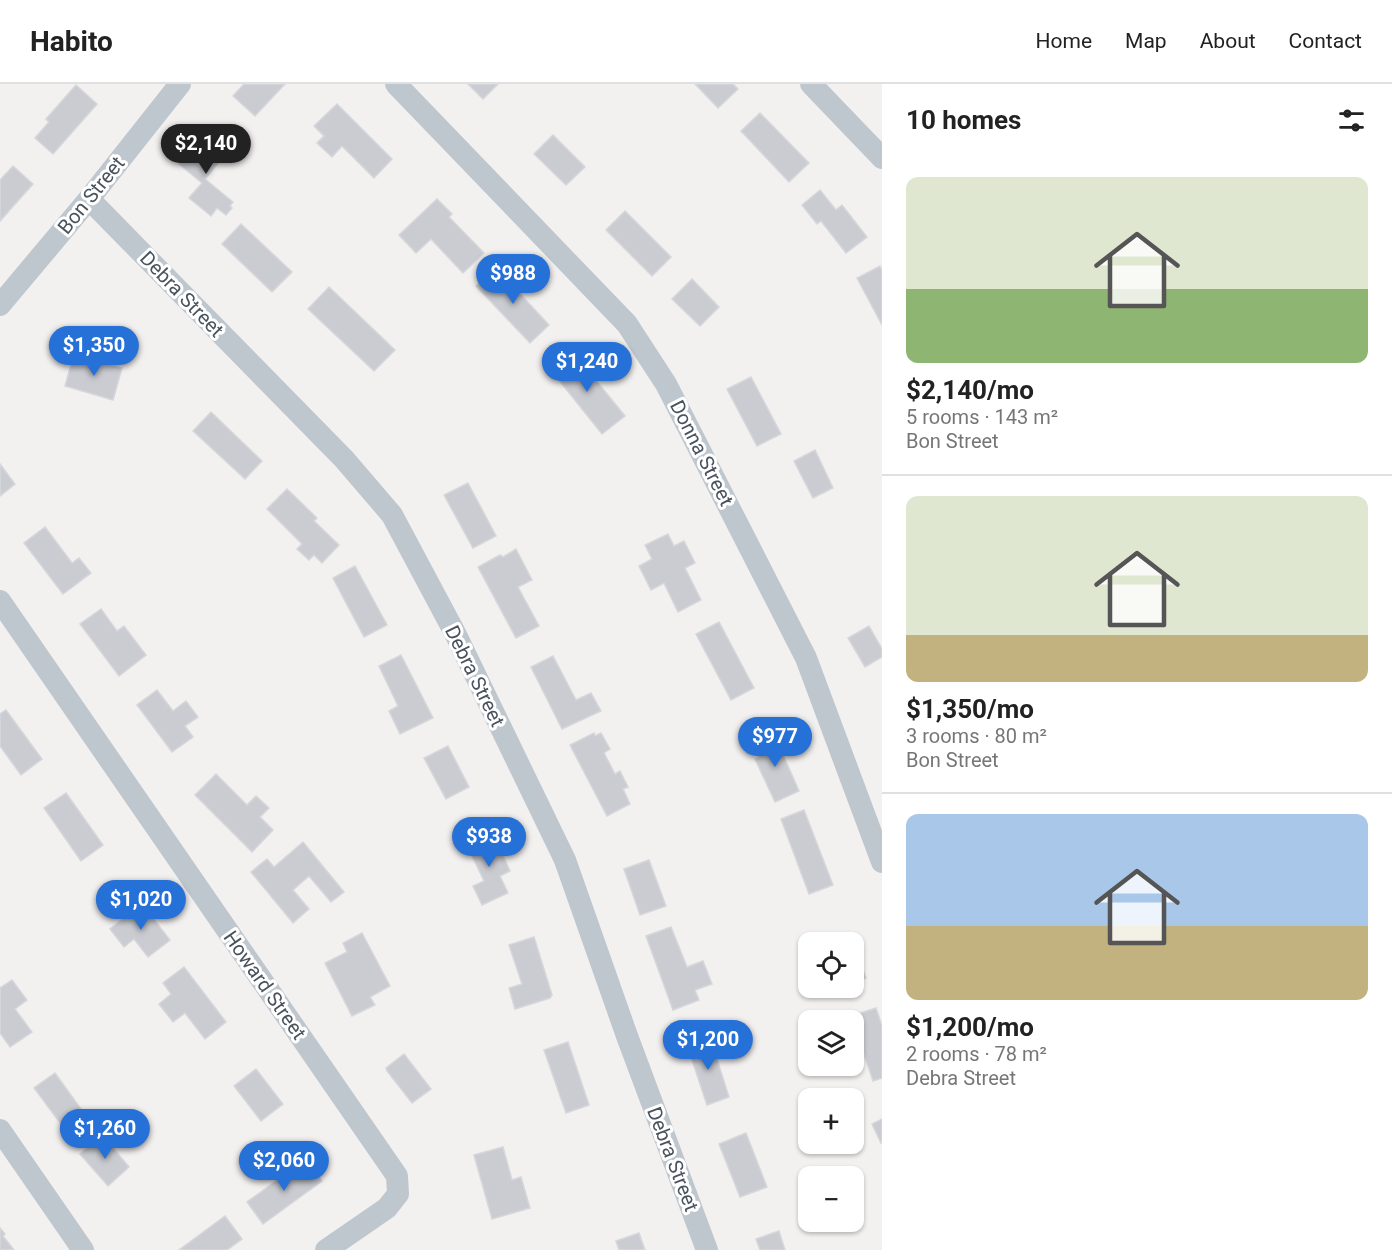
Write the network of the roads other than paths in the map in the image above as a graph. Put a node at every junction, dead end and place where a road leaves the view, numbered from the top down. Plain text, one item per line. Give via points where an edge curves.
1 (180, 84) edge
2 (396, 84) edge
3 (811, 84) edge
4 (882, 158) edge
5 (89, 199) junction
6 (0, 305) edge
7 (0, 601) edge
8 (882, 862) edge
9 (0, 1130) edge
10 (83, 1250) edge
11 (326, 1250) edge
12 (707, 1250) edge

1 - 5 street, Bon Street
2 - 8 street, Donna Street via 627,324 666,384 806,658
3 - 4 street
5 - 6 street, Bon Street
5 - 12 street, Debra Street via 344,459 392,515 456,635 565,860
7 - 11 street, Howard Street via 397,1176 398,1194 387,1208
9 - 10 street

